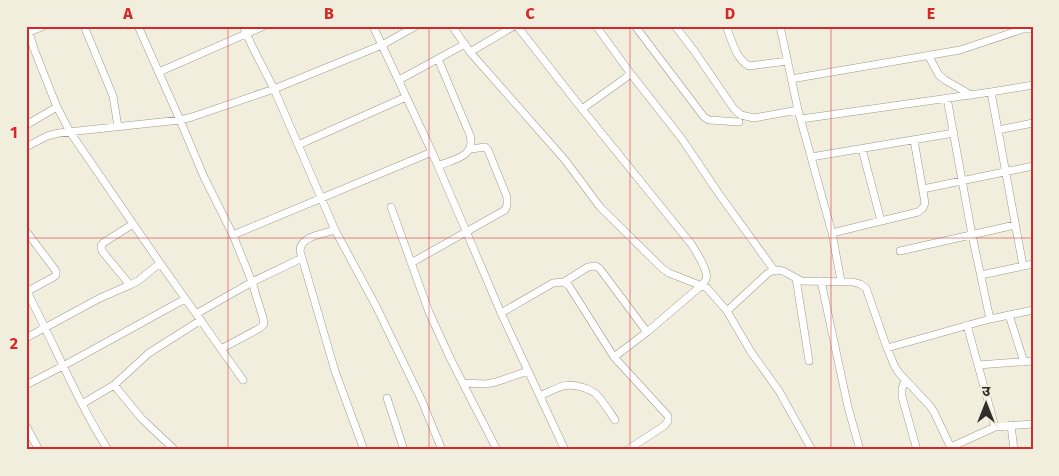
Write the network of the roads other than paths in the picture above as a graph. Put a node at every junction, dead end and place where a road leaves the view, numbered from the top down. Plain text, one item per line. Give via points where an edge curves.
1 (44, 26) edge
2 (84, 26) edge
3 (138, 26) edge
4 (243, 26) edge
5 (264, 26) edge
6 (374, 26) edge
7 (416, 26) edge
8 (452, 26) edge
9 (515, 26) edge
10 (596, 26) edge
11 (635, 26) edge
12 (675, 26) edge
13 (726, 26) edge
14 (780, 26) edge
15 (28, 29) edge
16 (1033, 29) edge
17 (246, 34) junction
18 (464, 44) junction
19 (382, 45) junction
20 (470, 52) junction
21 (928, 55) junction
22 (438, 59) junction
23 (788, 61) junction
24 (159, 72) junction
25 (631, 74) junction
26 (791, 79) junction
27 (398, 80) junction
28 (1033, 84) edge
29 (274, 89) junction
30 (991, 92) junction
31 (971, 95) junction
32 (406, 97) junction
33 (947, 98) junction
34 (57, 107) junction
35 (582, 109) junction
36 (798, 110) junction
37 (801, 119) junction
38 (180, 120) junction
39 (739, 122) dead end
40 (1033, 123) edge
41 (26, 126) edge
42 (118, 127) junction
43 (998, 130) junction
44 (70, 132) junction
45 (954, 133) junction
46 (914, 140) junction
47 (298, 145) junction
48 (26, 147) edge
49 (471, 149) junction
50 (862, 149) junction
51 (432, 152) junction
52 (812, 158) junction
53 (438, 166) junction
54 (1033, 166) edge
55 (1006, 172) junction
56 (962, 180) junction
57 (923, 189) junction
58 (321, 198) junction
59 (391, 207) dead end
60 (882, 221) junction
61 (133, 224) junction
62 (1015, 225) junction
63 (335, 230) junction
64 (26, 231) edge
65 (466, 231) junction
66 (832, 233) junction
67 (233, 235) junction
68 (972, 235) junction
69 (900, 252) dead end
70 (302, 258) junction
71 (160, 263) junction
72 (411, 264) junction
73 (1033, 264) edge
74 (1023, 266) junction
75 (774, 270) junction
76 (981, 275) junction
77 (796, 278) junction
78 (821, 281) junction
79 (252, 282) junction
80 (564, 282) junction
81 (841, 282) junction
82 (130, 285) junction
83 (702, 285) junction
84 (27, 291) edge
85 (186, 299) junction
86 (727, 310) junction
87 (1033, 310) edge
88 (500, 313) junction
89 (1009, 315) junction
90 (198, 317) junction
91 (990, 319) junction
92 (968, 325) junction
93 (46, 328) junction
94 (647, 332) junction
95 (26, 338) edge
96 (887, 348) junction
97 (221, 349) junction
98 (614, 357) junction
99 (809, 361) dead end
100 (1033, 361) edge
101 (1024, 362) junction
102 (978, 365) junction
103 (63, 366) junction
104 (528, 371) junction
105 (905, 379) junction
106 (243, 380) dead end
107 (463, 383) junction
108 (26, 385) edge
109 (114, 385) junction
110 (540, 396) junction
111 (387, 398) dead end
112 (82, 404) junction
113 (615, 420) dead end
114 (1033, 424) edge
115 (1011, 425) junction
116 (26, 426) edge
117 (995, 427) junction
118 (952, 448) edge
119 (39, 450) edge
120 (108, 450) edge
121 (175, 450) edge
122 (364, 450) edge
123 (404, 450) edge
124 (442, 450) edge
125 (497, 450) edge
126 (565, 450) edge
127 (627, 450) edge
128 (812, 450) edge
129 (860, 450) edge
130 (917, 450) edge
131 (1014, 450) edge

1 - 15 street
2 - 42 street via 113,96
3 - 24 street
4 - 17 street
5 - 17 street
6 - 19 street
7 - 19 street
8 - 18 street
9 - 20 street
9 - 35 street
10 - 25 street
11 - 39 street via 704,117
12 - 36 street via 741,115 754,118
13 - 23 street via 738,57 748,66
14 - 23 street
15 - 34 street
16 - 21 street via 1023,29 960,50
17 - 24 street
17 - 29 street
18 - 20 street
18 - 22 street
19 - 27 street
19 - 29 street
20 - 83 street via 565,160 600,207 663,269
21 - 26 street
21 - 31 street via 939,75
22 - 27 street
22 - 49 street via 470,135
23 - 26 street
24 - 38 street
25 - 35 street
25 - 75 street via 682,139
26 - 36 street
27 - 32 street
28 - 30 street
29 - 38 street
29 - 47 street
30 - 31 street
30 - 43 street
31 - 33 street
32 - 47 street
32 - 51 street
33 - 37 street
33 - 45 street
34 - 41 street
34 - 44 street
35 - 83 street via 692,245 706,271
36 - 37 street
37 - 52 street
38 - 42 street
38 - 67 street
40 - 43 street
42 - 44 street
43 - 55 street
44 - 48 street via 47,136
44 - 61 street
45 - 46 street
45 - 56 street
46 - 50 street
46 - 57 street
47 - 58 street
49 - 53 street via 465,155
49 - 65 street via 485,147 488,150 507,197 507,205 504,210
50 - 52 street
50 - 60 street
51 - 53 street
51 - 58 street
52 - 66 street
53 - 65 street
54 - 55 street
55 - 56 street
55 - 62 street
56 - 57 street
56 - 68 street
57 - 60 street via 925,203 918,212
58 - 63 street
58 - 67 street
59 - 72 street
60 - 66 street
61 - 71 street
61 - 82 street via 101,246
62 - 68 street
62 - 74 street
63 - 70 street via 303,242 300,246
63 - 124 street via 376,306
64 - 84 street via 56,271 52,278
65 - 72 street
65 - 88 street
66 - 81 street
67 - 79 street
68 - 69 street
68 - 76 street
70 - 79 street
70 - 122 street via 335,371
71 - 82 street
71 - 85 street
72 - 107 street via 429,312
73 - 74 street
74 - 76 street
75 - 77 street via 782,270
75 - 86 street
76 - 91 street
77 - 78 street
77 - 99 street
78 - 81 street
78 - 129 street
79 - 90 street
79 - 97 street via 264,324
80 - 88 street via 553,283
80 - 94 street via 588,267 596,266
80 - 98 street
81 - 96 street via 866,288
82 - 93 street
83 - 86 street
83 - 94 street
84 - 93 street
85 - 90 street
85 - 103 street
86 - 128 street
87 - 89 street
88 - 104 street
89 - 91 street
89 - 101 street
90 - 97 street
90 - 109 street via 149,353
91 - 92 street
92 - 96 street
92 - 102 street
93 - 95 street
93 - 103 street
94 - 98 street
96 - 105 street via 895,367
97 - 106 street
98 - 127 street via 668,416 664,426
100 - 101 street
101 - 102 street
102 - 117 street
103 - 108 street
103 - 112 street
104 - 107 street via 486,384
104 - 110 street
105 - 118 street via 930,406
105 - 130 street via 902,397
107 - 125 street
109 - 112 street
109 - 121 street via 142,419
110 - 113 street via 563,386 576,385 596,394
110 - 126 street
111 - 123 street
112 - 120 street
114 - 115 street
115 - 117 street
115 - 131 street
116 - 119 street
117 - 118 street

